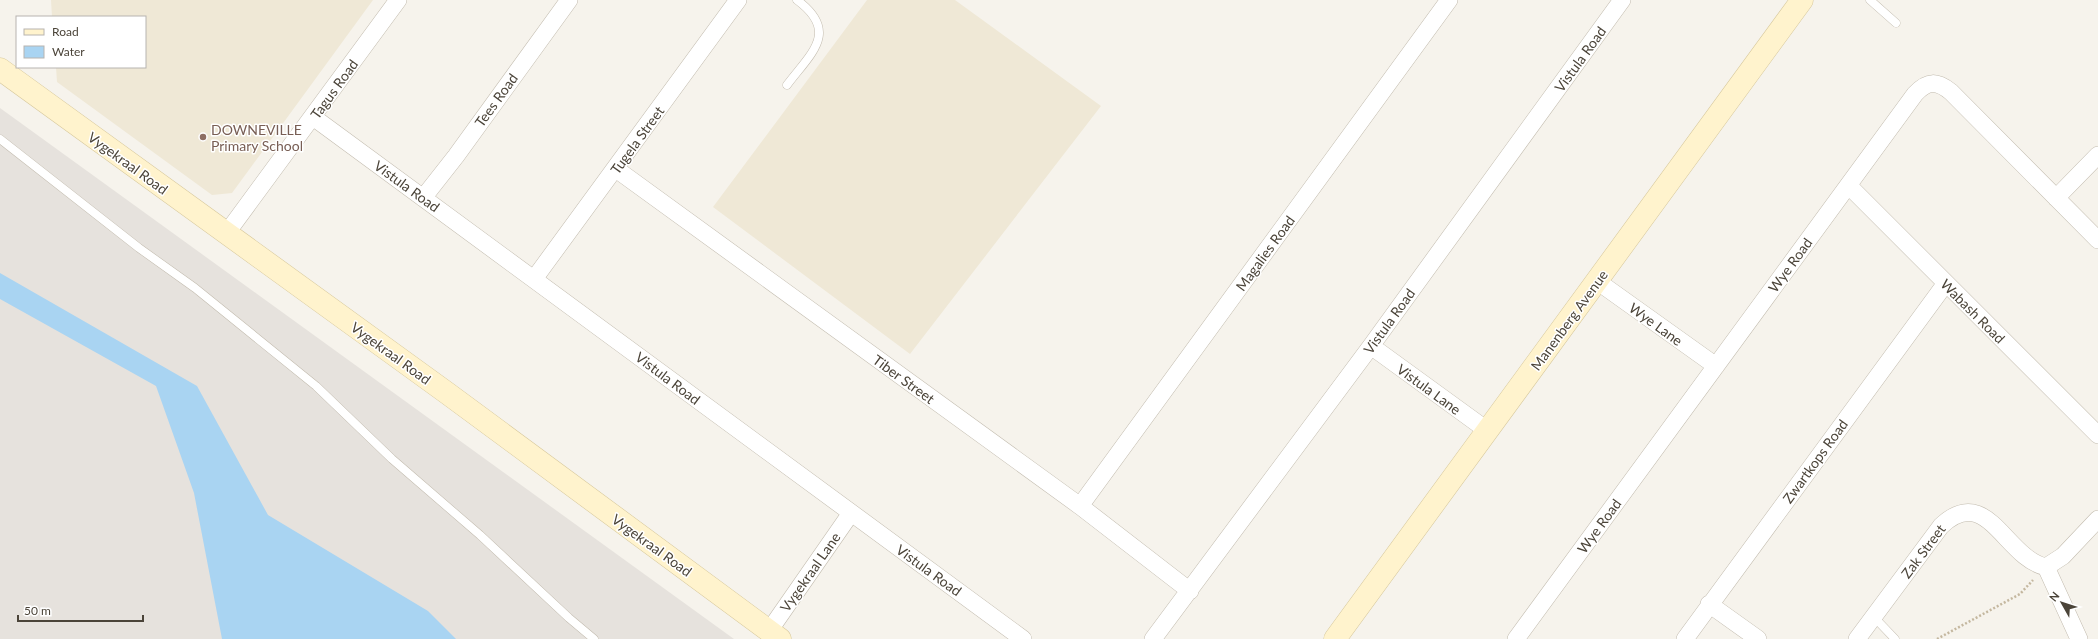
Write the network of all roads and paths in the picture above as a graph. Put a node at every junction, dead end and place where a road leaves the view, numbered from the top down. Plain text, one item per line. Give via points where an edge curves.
1 (398, 0) edge
2 (569, 0) edge
3 (738, 0) edge
4 (797, 0) edge
5 (1450, 0) edge
6 (1622, 0) edge
7 (1802, 0) edge
8 (1870, 0) edge
9 (1896, 23) dead end
10 (0, 69) edge
11 (787, 85) dead end
12 (313, 118) junction
13 (0, 139) edge
14 (2098, 155) edge
15 (616, 169) junction
16 (1849, 186) junction
17 (423, 198) junction
18 (2056, 198) junction
19 (226, 234) junction
20 (2098, 240) edge
21 (534, 279) junction
22 (1597, 281) junction
23 (1946, 283) junction
24 (1371, 346) junction
25 (1716, 366) junction
26 (1488, 431) junction
27 (2098, 435) edge
28 (1080, 506) junction
29 (851, 513) junction
30 (2098, 520) edge
31 (2046, 567) junction
32 (1190, 591) junction
33 (1710, 604) junction
34 (1874, 617) junction
35 (774, 635) edge
36 (594, 639) edge
37 (1023, 639) edge
38 (1153, 639) edge
39 (1336, 639) edge
40 (1516, 639) edge
41 (1685, 639) edge
42 (1758, 639) edge
43 (1857, 639) edge
44 (1895, 639) edge
45 (1937, 639) edge
46 (2079, 639) edge

1 - 12 street, Tagus Road
2 - 17 street, Tees Road
3 - 15 street, Tugela Street
4 - 11 lane via 816,17 820,30 815,47
5 - 28 street, Magalies Road
6 - 24 street, Vistula Road
7 - 22 street, Manenberg Avenue
8 - 9 lane
10 - 19 street, Vygekraal Road
12 - 17 street, Vistula Road
12 - 19 street, Tagus Road
13 - 36 lane via 194,288 316,386 392,459
14 - 18 street
15 - 21 street, Tugela Street
15 - 28 street, Tiber Street
16 - 18 street, Wye Road via 1915,94 1930,82 1937,83 1951,92
16 - 23 street, Wabash Road
16 - 25 street, Wye Road
17 - 21 street, Vistula Road
18 - 20 street, Wye Road
19 - 35 street, Vygekraal Road via 447,393
21 - 29 street, Vistula Road
22 - 25 street, Wye Lane
22 - 26 street, Manenberg Avenue
23 - 27 street, Wabash Road
23 - 33 street, Zwartkops Road
24 - 26 street, Vistula Lane
24 - 32 street, Vistula Road
25 - 40 street, Wye Road
26 - 39 street, Manenberg Avenue
28 - 32 street, Tiber Street
29 - 35 street, Vygekraal Lane
29 - 37 street, Vistula Road
30 - 31 street via 2063,556
31 - 34 street, Zak Street via 2029,560 1988,520 1968,511 1958,513 1941,526
31 - 45 path via 2020,594
31 - 46 street
32 - 38 street, Vistula Road
33 - 41 street, Zwartkops Road
33 - 42 street
34 - 43 street, Zak Street
34 - 44 lane

